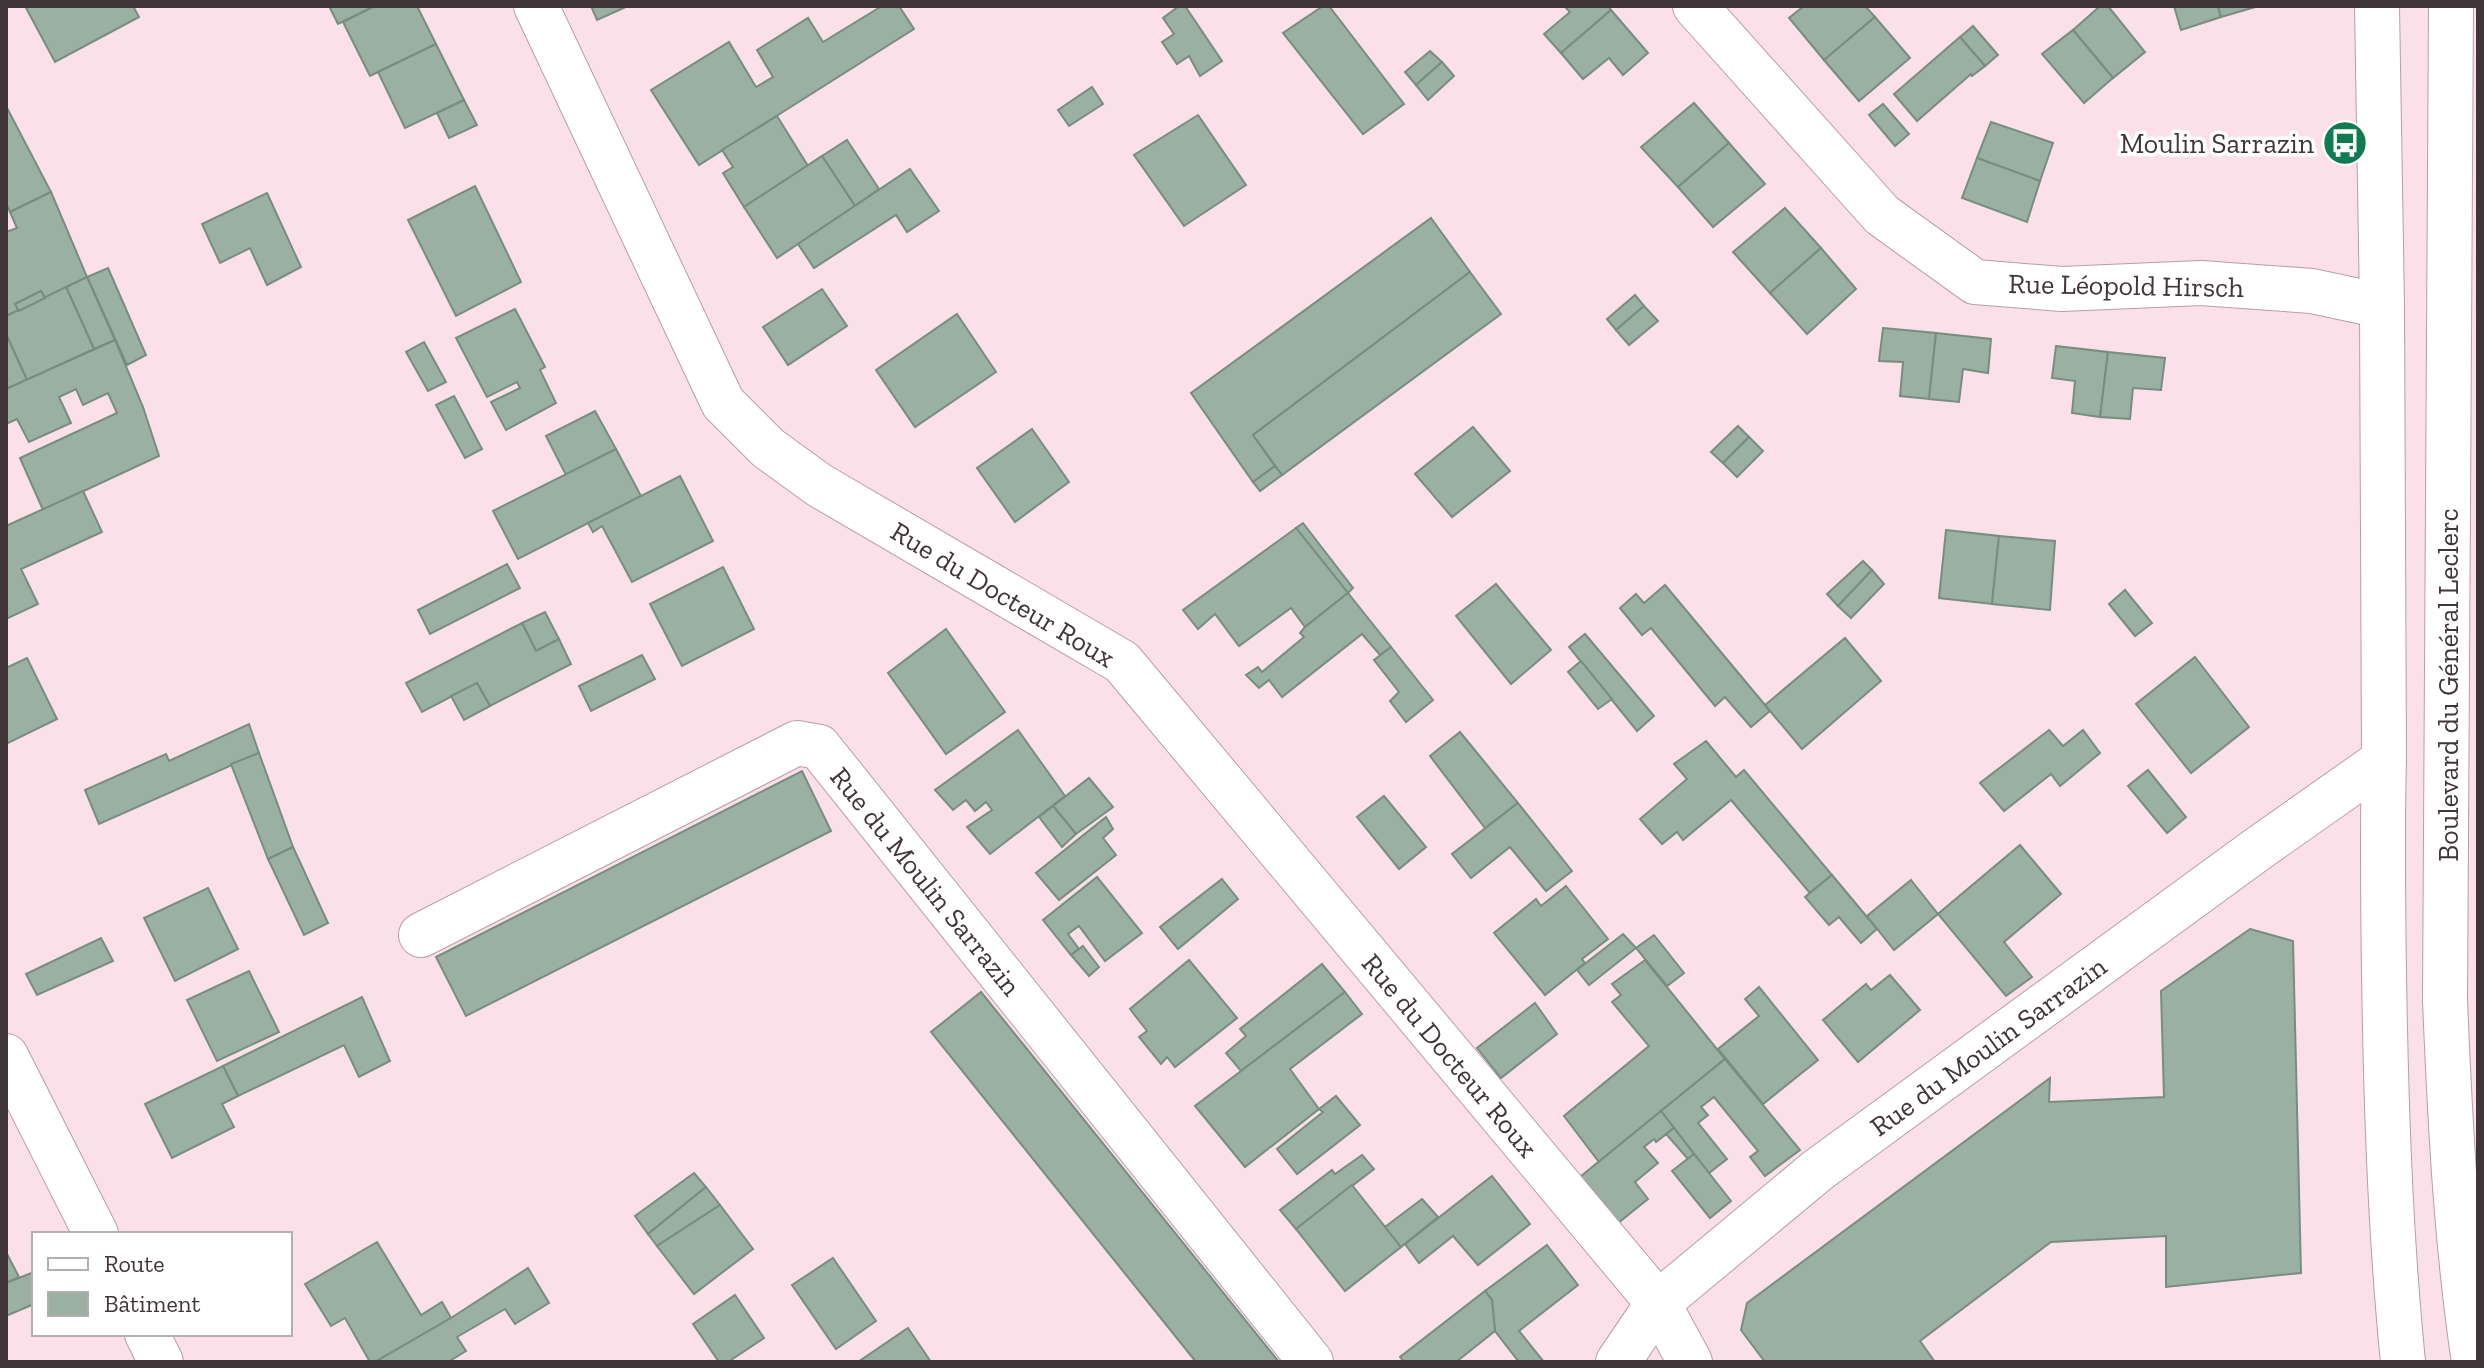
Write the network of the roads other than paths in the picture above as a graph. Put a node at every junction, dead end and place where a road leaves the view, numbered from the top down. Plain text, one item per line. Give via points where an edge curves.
1 (536, 6) edge
2 (1695, 6) edge
3 (2377, 6) edge
4 (2451, 6) edge
5 (2464, 51) edge
6 (2382, 306) junction
7 (2464, 642) edge
8 (2384, 760) junction
9 (2462, 823) edge
10 (421, 935) dead end
11 (6, 1056) edge
12 (95, 1232) edge
13 (1658, 1303) junction
14 (148, 1336) edge
15 (161, 1362) edge
16 (1311, 1362) edge
17 (1618, 1362) edge
18 (1690, 1362) edge
19 (2403, 1362) edge
20 (2474, 1362) edge

1 - 13 street, Rue du Docteur Roux via 723,403 768,448 819,485 1122,662
2 - 6 street, Rue Léopold Hirsch via 1882,215 1975,282 2062,289 2201,283 2312,291
3 - 6 street
4 - 5 street, Boulevard du Général Leclerc
5 - 7 street, Boulevard du Général Leclerc
6 - 8 street
7 - 9 street, Boulevard du Général Leclerc
8 - 13 street, Rue du Moulin Sarrazin via 1818,1170
8 - 19 street via 2386,1104
9 - 20 street, Boulevard du Général Leclerc via 2445,1000 2452,1165
10 - 16 street, Rue du Moulin Sarrazin via 797,743 819,747
11 - 12 street
13 - 17 street, Rue du Moulin Sarrazin
13 - 18 street, Rue du Docteur Roux
14 - 15 street

